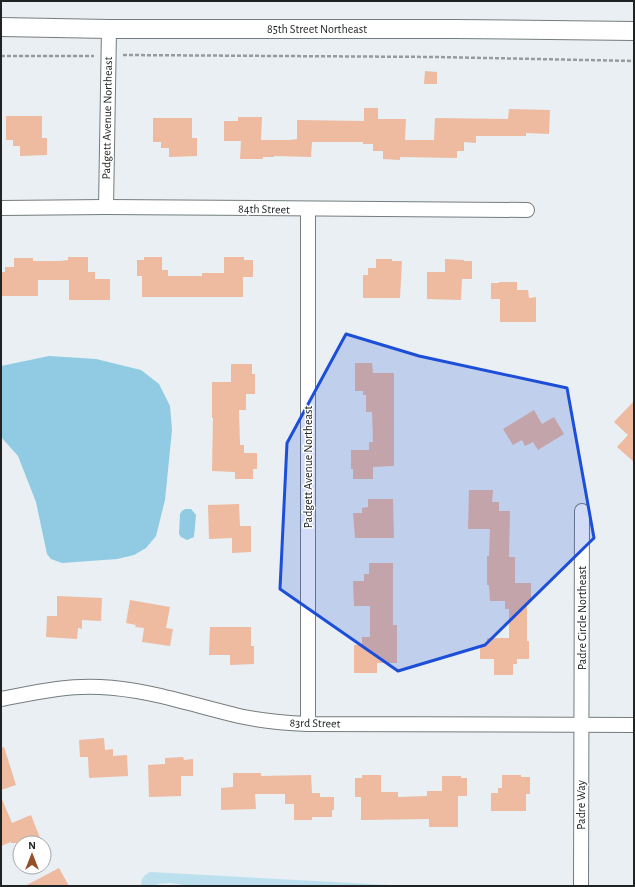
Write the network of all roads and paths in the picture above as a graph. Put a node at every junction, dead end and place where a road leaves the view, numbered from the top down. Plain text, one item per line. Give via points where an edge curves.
1 (1, 28) edge
2 (109, 29) junction
3 (634, 31) edge
4 (123, 55) dead end
5 (1, 56) edge
6 (89, 56) dead end
7 (634, 61) edge
8 (106, 207) junction
9 (1, 208) edge
10 (308, 209) junction
11 (527, 210) dead end
12 (582, 511) dead end
13 (1, 699) edge
14 (308, 724) junction
15 (582, 725) junction
16 (634, 725) edge
17 (581, 886) edge

1 - 2 street, 85th Street Northeast
2 - 3 street, 85th Street Northeast
2 - 8 street, Padgett Avenue Northeast
4 - 7 path
5 - 6 path
8 - 9 street, 84th Street
8 - 10 street, 84th Street
10 - 11 street, 84th Street
10 - 14 street, Padgett Avenue Northeast
12 - 15 street, Padre Circle Northeast
13 - 14 street, 83rd Street via 66,688 100,687 167,696 212,710 272,722
14 - 15 street, 83rd Street
15 - 16 street, 83rd Street
15 - 17 street, Padre Way

